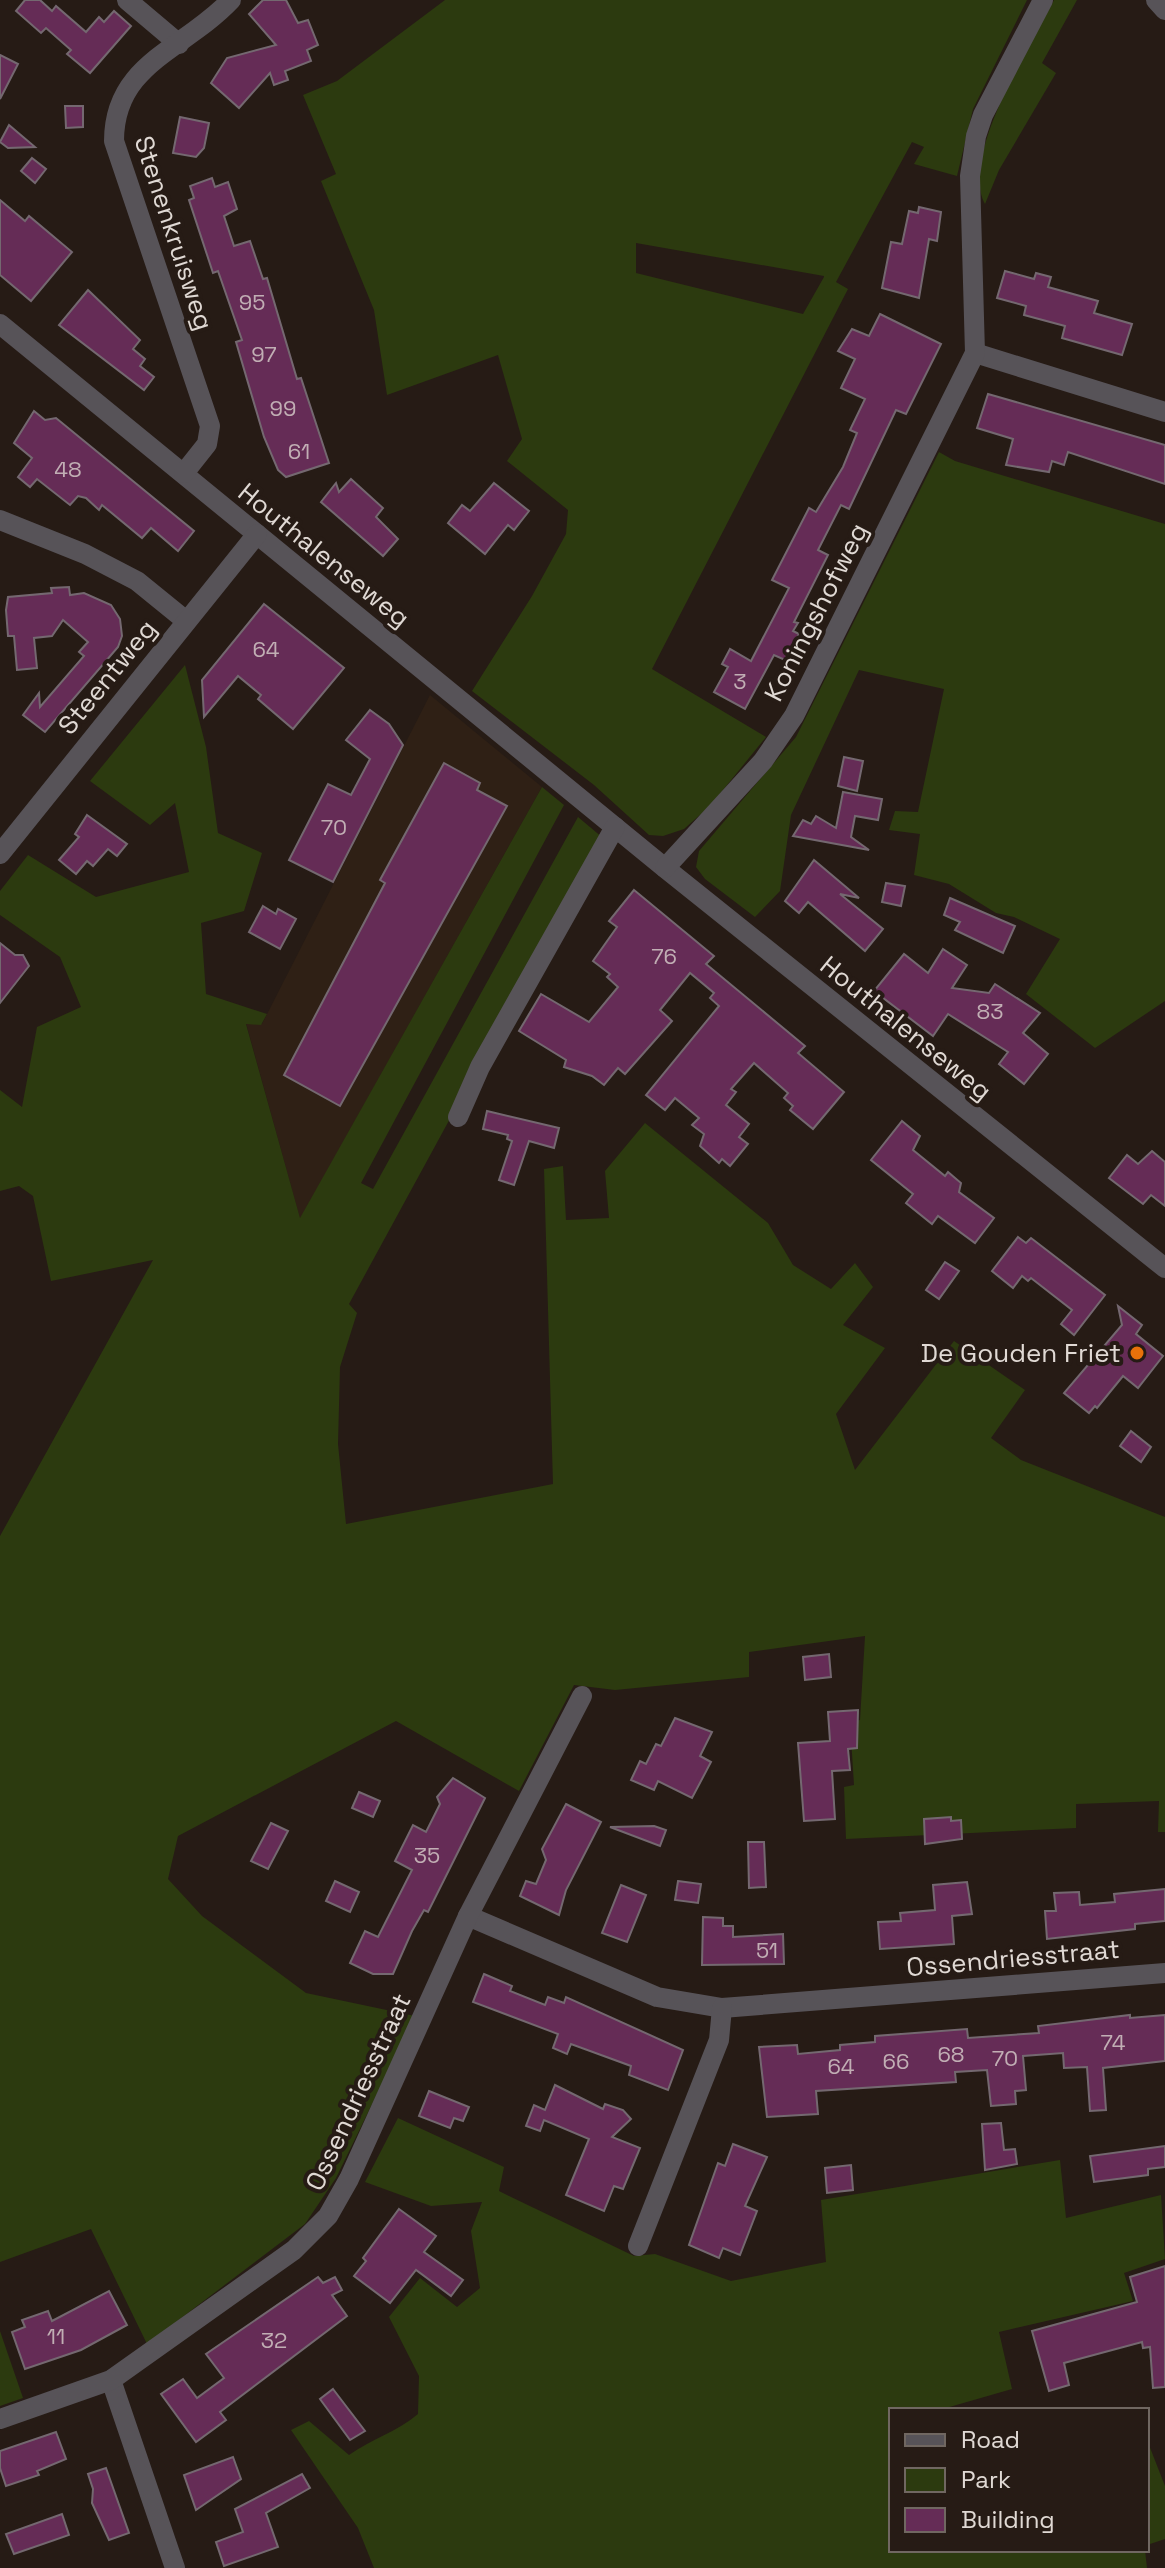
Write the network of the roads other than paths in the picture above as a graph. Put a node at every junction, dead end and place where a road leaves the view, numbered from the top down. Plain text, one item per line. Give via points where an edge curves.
1 (127, 0) edge
2 (231, 0) edge
3 (1043, 0) edge
4 (1156, 0) edge
5 (1165, 10) edge
6 (179, 44) junction
7 (0, 324) edge
8 (975, 353) junction
9 (1165, 412) edge
10 (184, 473) junction
11 (0, 520) edge
12 (257, 534) junction
13 (185, 620) junction
14 (615, 827) junction
15 (0, 854) edge
16 (665, 868) junction
17 (458, 1117) dead end
18 (1165, 1268) edge
19 (582, 1696) dead end
20 (468, 1916) junction
21 (1165, 1973) edge
22 (722, 2008) junction
23 (638, 2246) dead end
24 (111, 2380) junction
25 (0, 2419) edge
26 (175, 2568) edge

1 - 6 street
2 - 6 street, Stenenkruisweg
3 - 8 street, Koningshofweg via 976,136 970,176
4 - 5 street
6 - 10 street, Stenenkruisweg via 134,77 114,116 114,141 210,426 207,444
7 - 10 street, Houthalenseweg
8 - 9 street
8 - 16 street, Koningshofweg via 794,716 763,761
10 - 12 street, Houthalenseweg
11 - 13 street via 137,581
12 - 13 street, Steentweg
12 - 14 street, Houthalenseweg
13 - 15 street, Steentweg
14 - 16 street, Houthalenseweg
14 - 17 street via 480,1067
16 - 18 street, Houthalenseweg
19 - 20 street, Ossendriesstraat
20 - 22 street, Ossendriesstraat via 657,1997
20 - 24 street, Ossendriesstraat via 328,2216 294,2250
21 - 22 street, Ossendriesstraat
22 - 23 street via 719,2040
24 - 25 street, Ossendriesstraat
24 - 26 street

